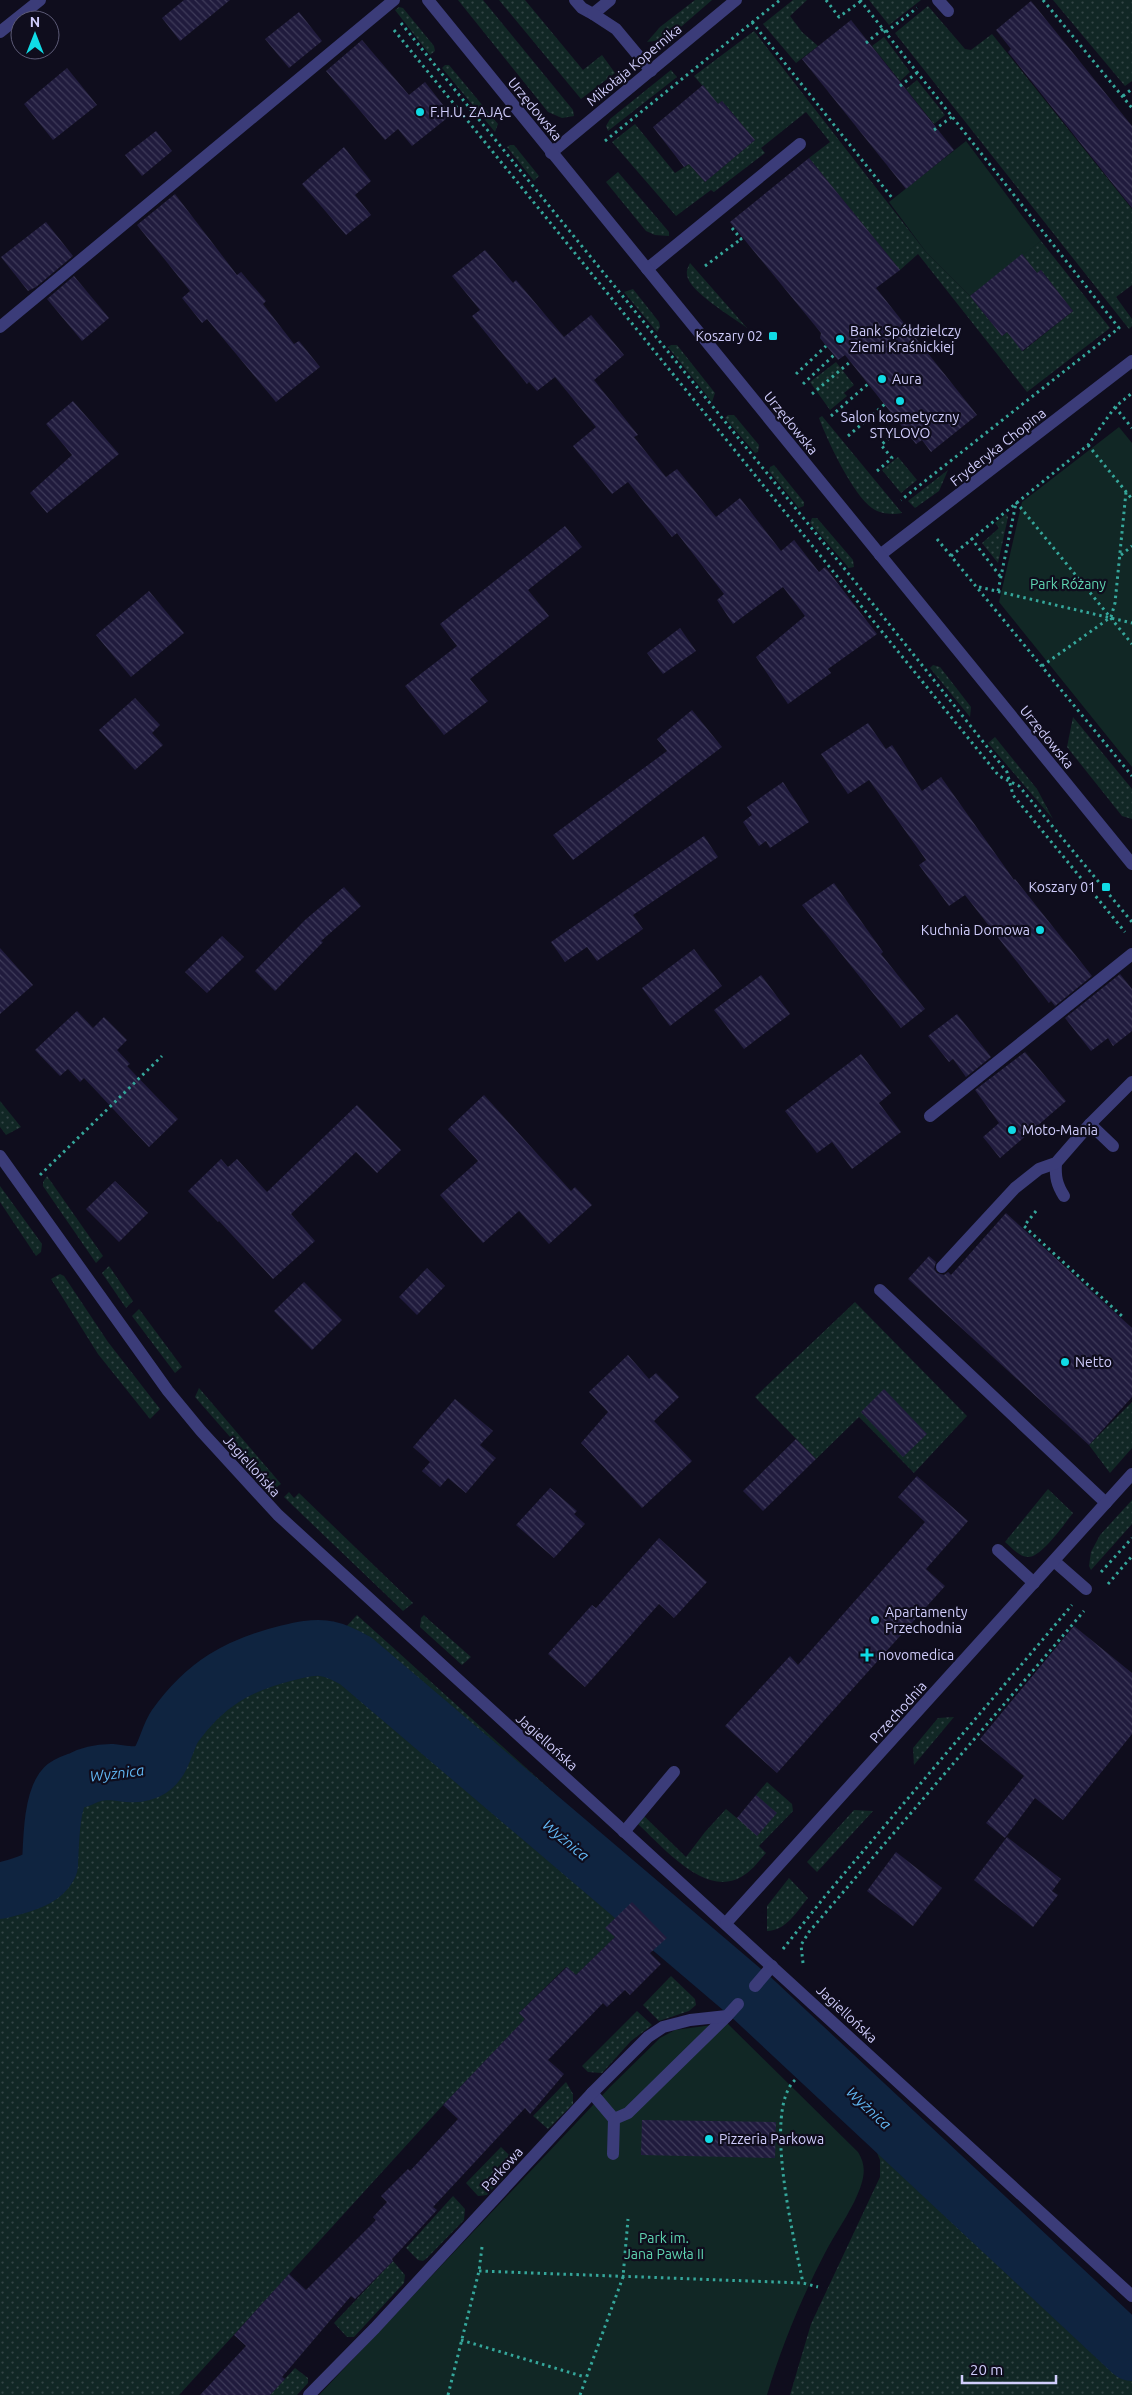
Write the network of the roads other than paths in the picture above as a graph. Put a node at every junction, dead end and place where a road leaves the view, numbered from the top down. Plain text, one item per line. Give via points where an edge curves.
1 (40, 0) edge
2 (428, 0) edge
3 (575, 0) edge
4 (610, 0) edge
5 (736, 0) edge
6 (938, 0) edge
7 (387, 6) edge
8 (948, 11) dead end
9 (593, 14) junction
10 (0, 32) edge
11 (651, 70) junction
12 (800, 144) dead end
13 (551, 153) junction
14 (647, 269) junction
15 (0, 327) edge
16 (1132, 361) edge
17 (880, 555) junction
18 (1132, 864) edge
19 (1132, 954) edge
20 (1132, 1082) edge
21 (930, 1116) dead end
22 (1090, 1124) junction
23 (1113, 1146) dead end
24 (0, 1156) edge
25 (1056, 1163) junction
26 (1064, 1196) dead end
27 (942, 1267) dead end
28 (880, 1290) dead end
29 (1132, 1474) edge
30 (1106, 1503) junction
31 (998, 1550) dead end
32 (1054, 1561) junction
33 (1034, 1583) junction
34 (1086, 1589) road end
35 (674, 1772) dead end
36 (624, 1832) junction
37 (726, 1923) junction
38 (772, 1966) junction
39 (755, 1986) dead end
40 (738, 2004) dead end
41 (727, 2016) junction
42 (592, 2093) junction
43 (614, 2119) junction
44 (613, 2154) dead end
45 (1132, 2296) edge
46 (309, 2395) edge

1 - 10 street
2 - 13 street, Urzędowska
3 - 9 street
4 - 9 street
5 - 11 street, Mikołaja Kopernika
6 - 8 street
7 - 15 street
9 - 11 street via 616,29
11 - 13 street, Mikołaja Kopernika
12 - 14 street
13 - 14 street, Urzędowska
14 - 17 street, Urzędowska
16 - 17 street, Fryderyka Chopina
17 - 18 street, Urzędowska
19 - 21 street
20 - 22 street
22 - 23 street
22 - 25 street
24 - 36 street, Jagiellońska via 168,1391 278,1516
25 - 26 street via 1055,1173
25 - 27 street via 1039,1169 1015,1188
28 - 30 street
29 - 30 street, Przechodnia
30 - 32 street, Przechodnia
31 - 33 street
32 - 33 street, Przechodnia
32 - 34 street
33 - 37 street, Przechodnia
35 - 36 street
36 - 37 street, Jagiellońska
37 - 38 street, Jagiellońska
38 - 39 street
38 - 45 street, Jagiellońska
40 - 41 street
41 - 42 street, Parkowa via 662,2027
41 - 43 street via 628,2113
42 - 43 street
42 - 46 street, Parkowa
43 - 44 street

